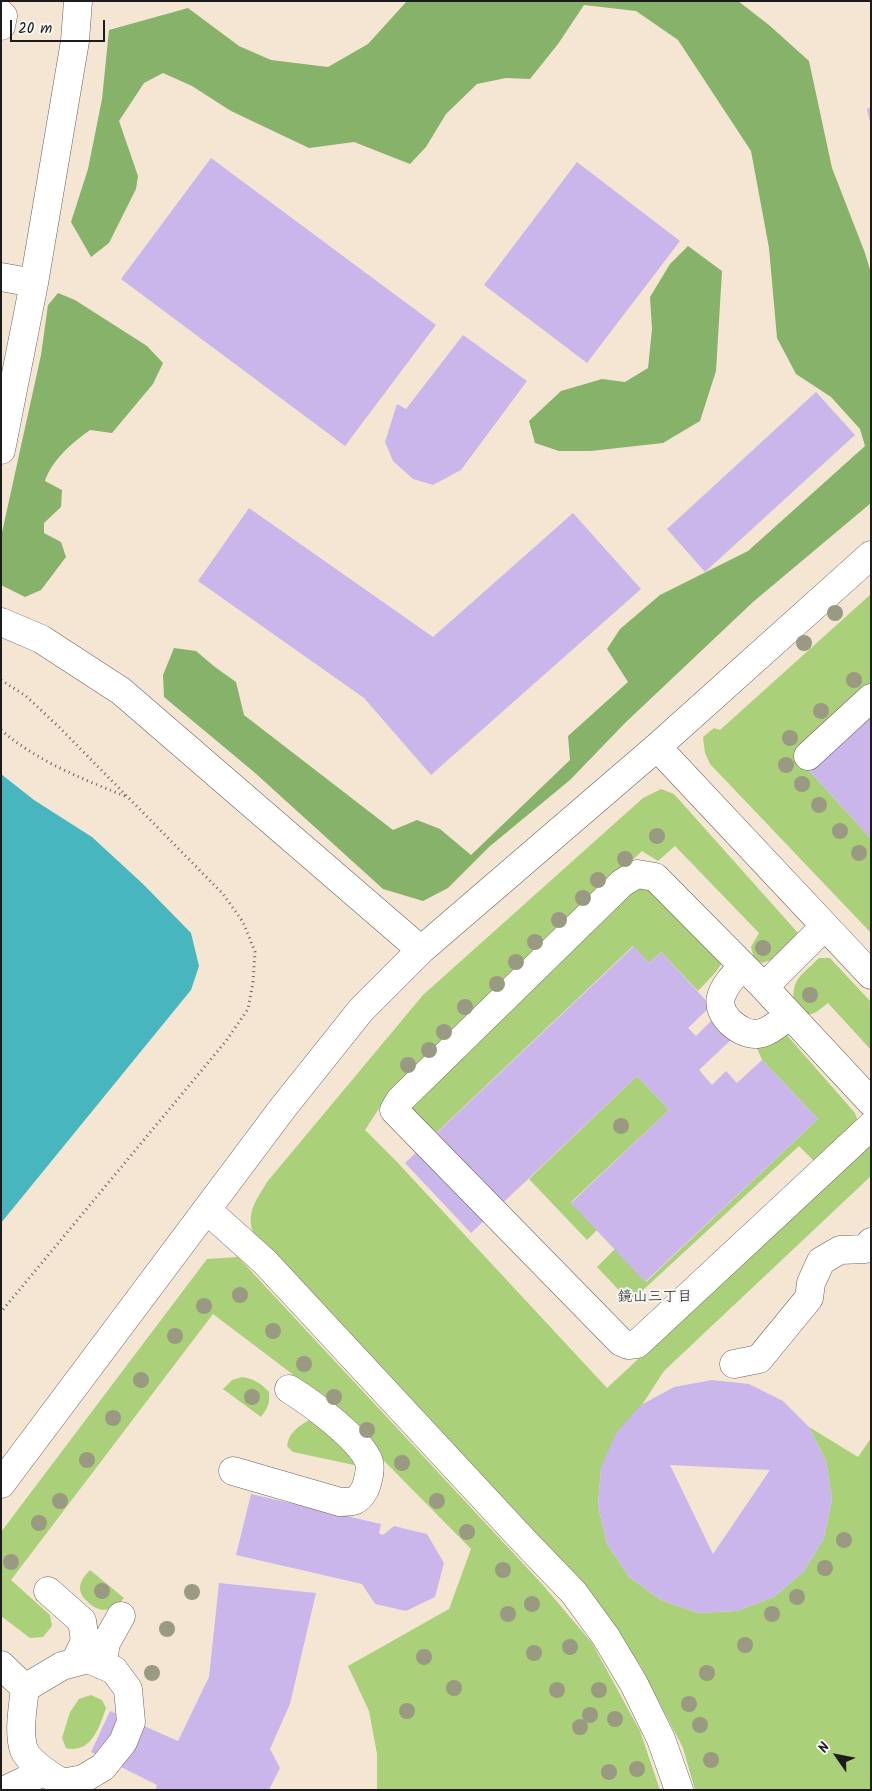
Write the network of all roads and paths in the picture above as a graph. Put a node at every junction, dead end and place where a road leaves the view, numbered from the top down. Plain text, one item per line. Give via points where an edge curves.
1 (78, 1) edge
2 (1, 14) edge
3 (1, 26) edge
4 (1, 277) edge
5 (34, 283) junction
6 (1, 450) edge
7 (871, 555) edge
8 (1, 622) edge
9 (1, 680) edge
10 (871, 698) edge
11 (1, 730) edge
12 (656, 747) junction
13 (808, 756) dead end
14 (130, 798) junction
15 (825, 926) junction
16 (421, 950) junction
17 (743, 966) junction
18 (871, 975) edge
19 (764, 987) junction
20 (790, 1015) junction
21 (871, 1102) edge
22 (871, 1126) edge
23 (207, 1210) junction
24 (871, 1242) edge
25 (1, 1312) edge
26 (734, 1364) dead end
27 (289, 1389) dead end
28 (233, 1471) dead end
29 (1, 1484) edge
30 (48, 1590) dead end
31 (121, 1616) dead end
32 (75, 1662) junction
33 (1, 1665) edge
34 (102, 1665) junction
35 (25, 1688) junction
36 (11, 1728) edge
37 (43, 1772) junction
38 (5, 1790) edge
39 (679, 1790) edge

1 - 5 street via 75,41
2 - 3 street
4 - 5 street
5 - 6 street
7 - 12 street
8 - 16 street via 41,639 121,691
9 - 14 path via 26,696
10 - 13 street
11 - 14 path via 63,770
12 - 15 street
12 - 16 street
14 - 25 path via 216,887 243,922 255,952 248,1009 226,1042
15 - 18 street
15 - 19 street
16 - 23 street via 361,1010
17 - 19 street
17 - 20 street via 728,981 720,999 730,1023 756,1034 771,1030
17 - 22 street via 655,876 637,874 607,897 400,1100 394,1110 621,1342 628,1345 637,1344
19 - 20 street
20 - 21 street
23 - 29 street
23 - 39 street via 265,1262 574,1593 634,1684 661,1739
24 - 26 street via 865,1249 840,1250 822,1260 811,1283 809,1298 759,1359
27 - 28 street via 317,1407 363,1450 370,1464 367,1484 361,1496 352,1502 340,1502
30 - 32 street via 82,1621 86,1641
31 - 34 street via 106,1644
32 - 34 street via 88,1659
32 - 35 street
33 - 35 street
34 - 37 street via 114,1670 128,1689 131,1722 124,1742 103,1767 83,1779 62,1783
35 - 36 street
36 - 37 street
37 - 38 street

